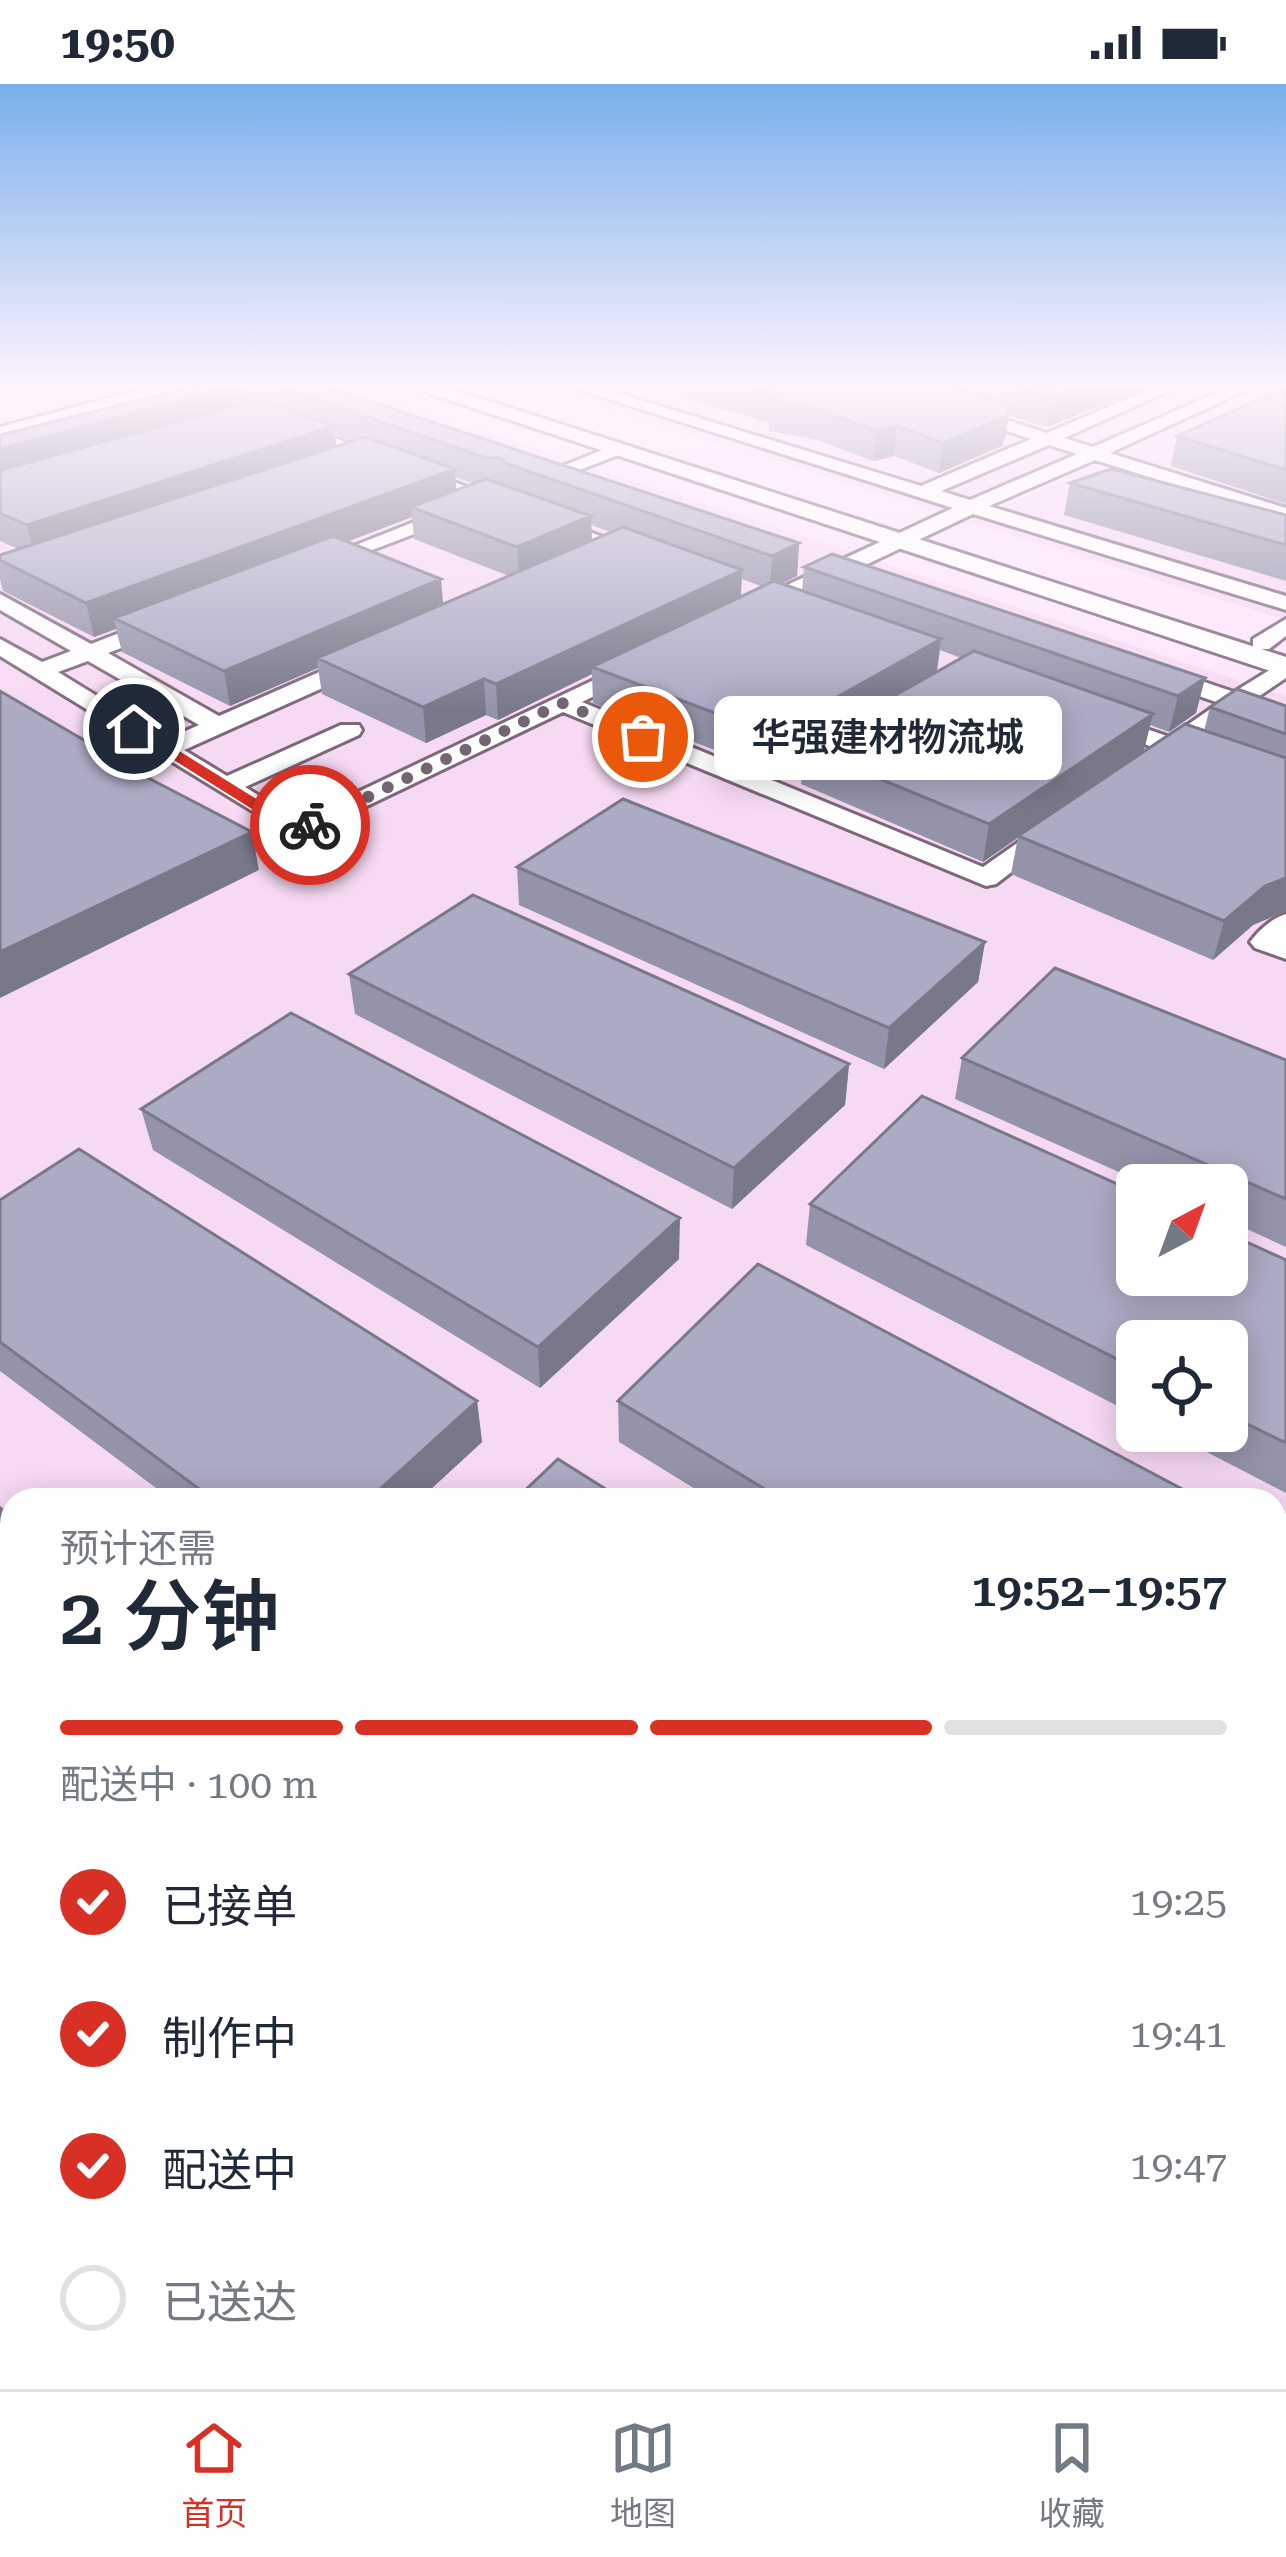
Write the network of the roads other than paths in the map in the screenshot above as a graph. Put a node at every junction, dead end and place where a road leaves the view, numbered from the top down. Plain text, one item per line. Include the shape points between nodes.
1 (483, 496) edge
2 (768, 496) edge
3 (781, 496) edge
4 (940, 496) edge
5 (999, 496) edge
6 (1229, 496) edge
7 (1286, 496) edge
8 (490, 498) junction
9 (1060, 504) dead end
10 (974, 506) junction
11 (1264, 507) junction
12 (1286, 514) edge
13 (1023, 521) junction
14 (1228, 524) edge
15 (907, 537) junction
16 (622, 548) junction
17 (664, 563) edge
18 (579, 566) edge
19 (288, 576) edge
20 (0, 601) edge
21 (1286, 603) edge
22 (177, 618) edge
23 (730, 621) edge
24 (1286, 626) edge
25 (0, 646) edge
26 (1273, 648) edge
27 (387, 650) edge
28 (89, 652) junction
29 (667, 652) edge
30 (1127, 664) edge
31 (1286, 667) edge
32 (39, 670) junction
33 (1236, 701) junction
34 (562, 703) junction
35 (1090, 716) edge
36 (1286, 718) edge
37 (217, 725) junction
38 (350, 730) dead end
39 (1172, 746) junction
40 (165, 749) junction
41 (805, 766) edge
42 (1135, 772) edge
43 (226, 786) junction
44 (1286, 788) edge
45 (765, 789) junction
46 (1079, 812) edge
47 (1286, 923) edge
48 (1286, 950) edge

1 - 8 street
2 - 15 main road
3 - 15 main road
4 - 10 street
5 - 10 street
6 - 11 street
7 - 11 street
8 - 16 street
8 - 19 street
9 - 13 street
10 - 13 street
10 - 15 street
11 - 12 street
11 - 14 street
13 - 21 street
15 - 23 street
15 - 26 main road
15 - 31 main road
16 - 17 street
16 - 18 street
20 - 28 street
22 - 28 street
24 - 26 street
25 - 32 street
27 - 37 street
28 - 32 street
28 - 37 street
29 - 34 street
30 - 33 street
31 - 33 street
32 - 40 street
33 - 36 street
33 - 39 street
34 - 43 street via 298,831
34 - 45 street
35 - 39 street
37 - 40 street
38 - 43 street
39 - 42 street
39 - 44 street
40 - 43 street
41 - 45 street
45 - 46 street via 986,878
47 - 48 street via 1265,942

